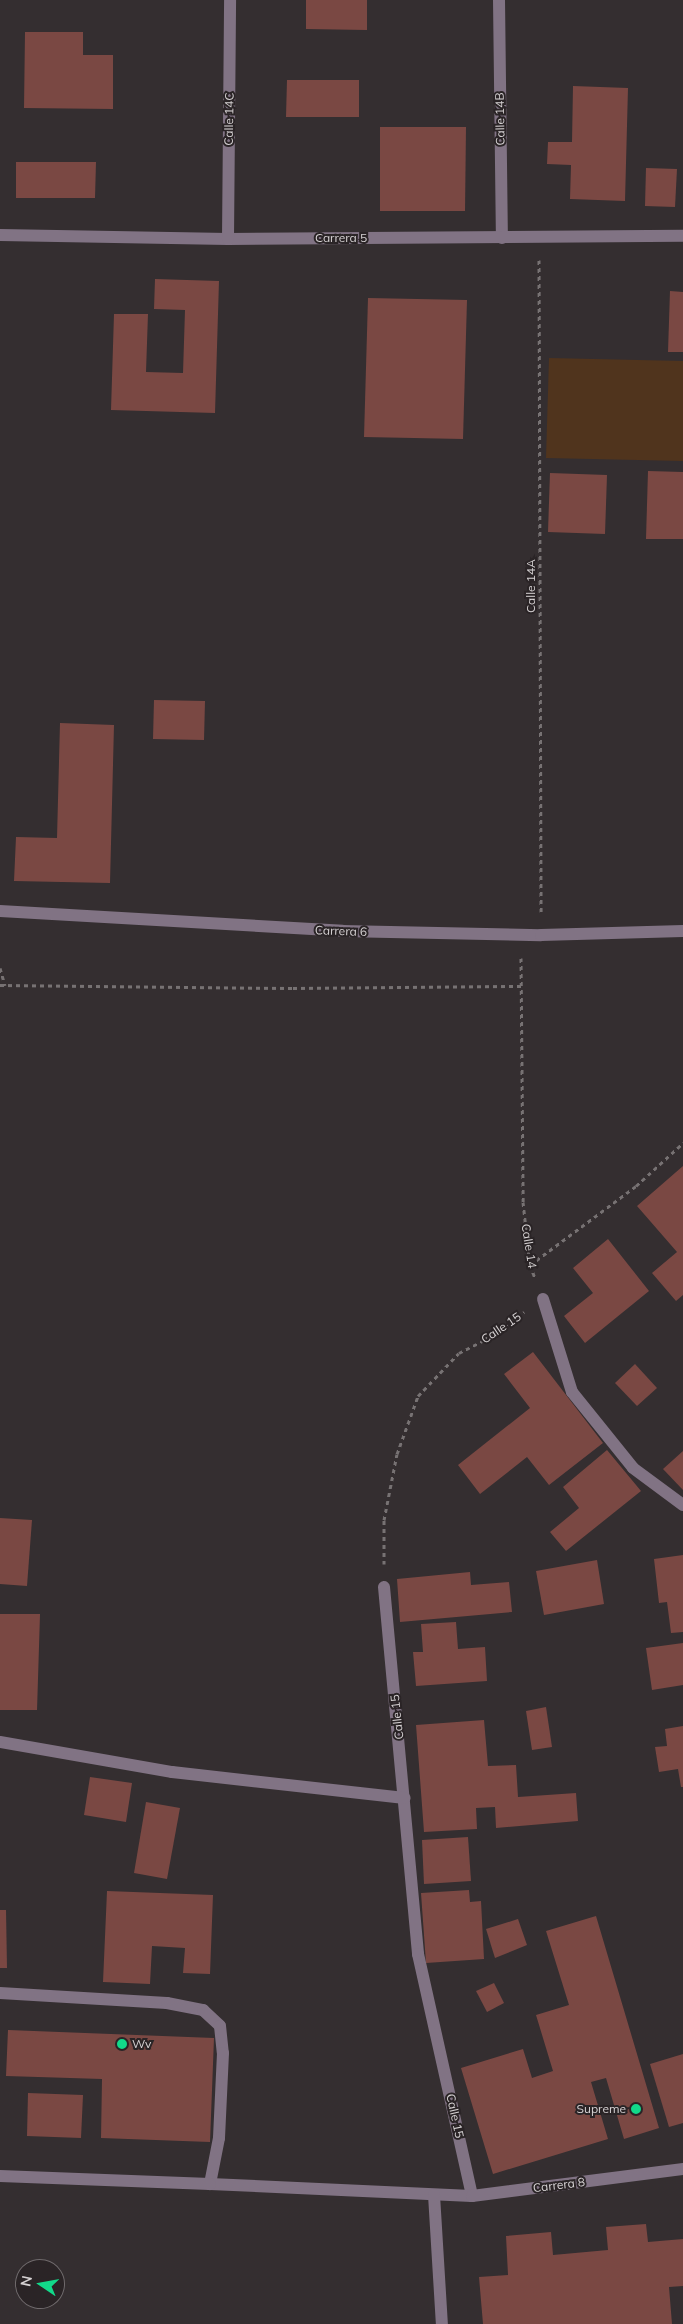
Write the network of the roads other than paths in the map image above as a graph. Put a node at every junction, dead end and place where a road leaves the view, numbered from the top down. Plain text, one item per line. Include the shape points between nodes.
1 (230, 0) edge
2 (499, 0) edge
3 (0, 235) edge
4 (683, 236) edge
5 (502, 238) junction
6 (228, 239) junction
7 (0, 911) edge
8 (683, 931) edge
9 (543, 1299) road end
10 (683, 1505) edge
11 (384, 1587) road end
12 (0, 1742) edge
13 (405, 1798) junction
14 (0, 1993) edge
15 (683, 2169) edge
16 (0, 2176) edge
17 (210, 2184) junction
18 (434, 2195) junction
19 (472, 2196) junction
20 (442, 2324) edge

1 - 6 street, Calle 14C
2 - 5 street, Calle 14B
3 - 6 street, Carrera 5
4 - 5 street, Carrera 5
5 - 6 street, Carrera 5
7 - 8 street, Carrera 6 via 342,931 541,935
9 - 10 street via 572,1392 633,1468
11 - 13 street, Calle 15
12 - 13 street via 172,1772
13 - 19 street, Calle 15 via 418,1954
14 - 17 street via 166,2003 203,2010 220,2026 223,2054 219,2138
15 - 19 street, Carrera 8
16 - 17 street, Carrera 8
17 - 18 street, Carrera 8
18 - 19 street, Carrera 8
18 - 20 street

